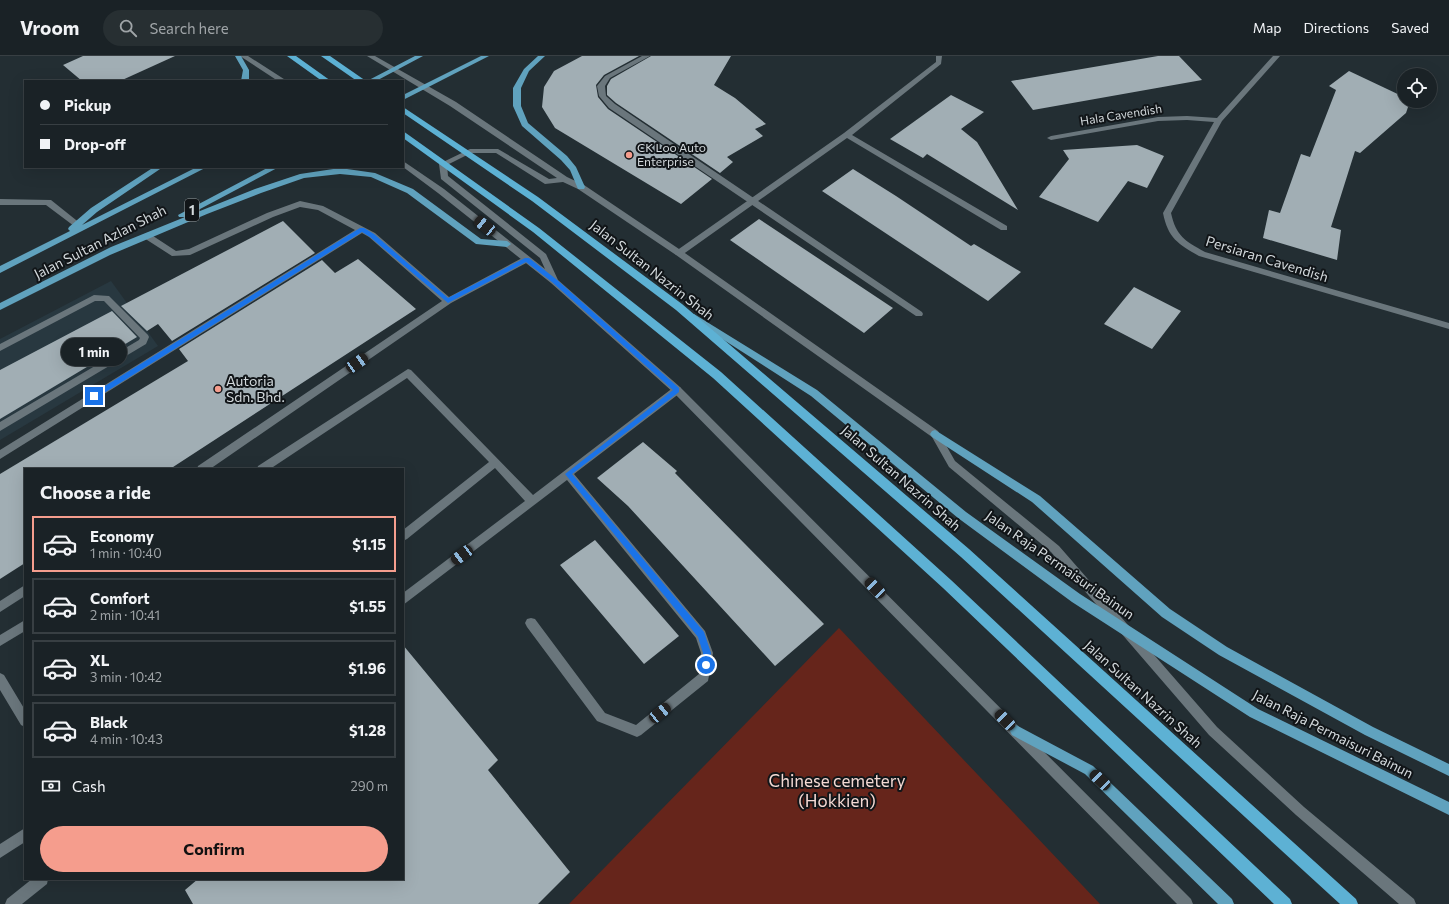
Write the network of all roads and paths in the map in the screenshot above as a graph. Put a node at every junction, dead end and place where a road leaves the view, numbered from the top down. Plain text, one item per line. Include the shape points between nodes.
1 (238, 56) edge
2 (243, 56) edge
3 (291, 56) edge
4 (325, 56) edge
5 (370, 56) edge
6 (420, 56) edge
7 (486, 56) edge
8 (542, 56) edge
9 (647, 56) edge
10 (938, 56) edge
11 (1277, 56) edge
12 (393, 70) junction
13 (246, 80) edge
14 (280, 80) edge
15 (326, 80) edge
16 (361, 80) edge
17 (373, 80) edge
18 (423, 87) junction
19 (404, 97) edge
20 (404, 110) edge
21 (1219, 120) junction
22 (404, 135) edge
23 (847, 135) junction
24 (1051, 138) dead end
25 (404, 164) edge
26 (157, 168) edge
27 (201, 168) edge
28 (273, 168) edge
29 (564, 179) junction
30 (581, 187) junction
31 (0, 202) edge
32 (752, 202) junction
33 (77, 224) junction
34 (1004, 228) dead end
35 (362, 229) junction
36 (148, 236) junction
37 (62, 239) junction
38 (507, 244) junction
39 (109, 252) junction
40 (678, 253) junction
41 (527, 259) junction
42 (0, 270) edge
43 (554, 281) junction
44 (448, 301) junction
45 (0, 307) edge
46 (679, 307) junction
47 (919, 314) dead end
48 (1449, 326) edge
49 (0, 348) edge
50 (677, 390) junction
51 (0, 427) edge
52 (935, 434) junction
53 (0, 455) edge
54 (496, 462) junction
55 (203, 468) edge
56 (264, 468) edge
57 (568, 474) junction
58 (532, 501) junction
59 (404, 535) edge
60 (24, 591) edge
61 (404, 599) edge
62 (0, 607) edge
63 (531, 623) dead end
64 (24, 626) edge
65 (0, 641) edge
66 (0, 679) edge
67 (24, 719) edge
68 (1016, 731) junction
69 (1449, 770) edge
70 (1449, 809) edge
71 (24, 835) edge
72 (0, 852) edge
73 (41, 880) edge
74 (12, 904) edge
75 (1186, 904) edge
76 (1227, 904) edge
77 (1285, 904) edge
78 (1351, 904) edge
79 (1409, 904) edge

1 - 13 main road via 246,70
2 - 14 street
3 - 15 highway
4 - 16 highway
5 - 12 street
6 - 12 main road
7 - 18 main road
8 - 30 main road via 526,70 517,88 517,106 525,124 564,158
9 - 32 street via 607,77 601,86 603,96 612,106
10 - 23 street via 938,63
11 - 21 street, Persiaran Cavendish
12 - 17 main road
12 - 18 street
18 - 19 main road
18 - 29 street via 453,104
20 - 46 highway, Jalan Sultan Nazrin Shah via 535,199
21 - 24 street, Hala Cavendish via 1158,119
21 - 48 street, Persiaran Cavendish via 1167,214 1169,228 1181,242 1202,254
22 - 77 highway via 536,230 717,375 947,584
23 - 32 street
23 - 34 street
25 - 38 street
26 - 33 main road
27 - 37 main road, Jalan Sultan Azlan Shah / 1
28 - 39 main road, Jalan Sultan Azlan Shah / 1
29 - 30 street
29 - 43 street via 548,182 498,151 470,150 443,164 444,177 543,256
30 - 40 street
31 - 33 street via 48,202
32 - 40 street
32 - 47 street
33 - 37 main road
35 - 36 street via 320,208 300,204 190,252 175,254
35 - 44 street
35 - 53 street
36 - 38 main road via 258,191 303,176 340,171 372,175 404,188 479,242
36 - 39 main road
37 - 42 main road, Jalan Sultan Azlan Shah / 1
38 - 41 street
39 - 45 main road, Jalan Sultan Azlan Shah / 1
40 - 52 street
41 - 43 street
41 - 44 street
43 - 50 street
44 - 55 street
46 - 70 main road, Jalan Raja Permaisuri Bainun via 814,393 962,515 1082,602 1254,713
46 - 78 highway, Jalan Sultan Nazrin Shah via 965,553
49 - 51 street via 94,298 106,298 145,337 143,342
50 - 57 street
50 - 68 street
52 - 69 main road via 1036,499 1166,613 1216,647 1369,731
52 - 79 street via 952,464 1055,549 1213,731 1300,811
54 - 56 street via 408,373
54 - 58 street
54 - 59 street
57 - 58 street
57 - 63 street via 701,635 707,653 704,677 637,731 601,717
58 - 61 street
60 - 62 street
64 - 65 street
66 - 67 street
68 - 75 street
68 - 76 main road via 1089,770
71 - 72 street
73 - 74 street

